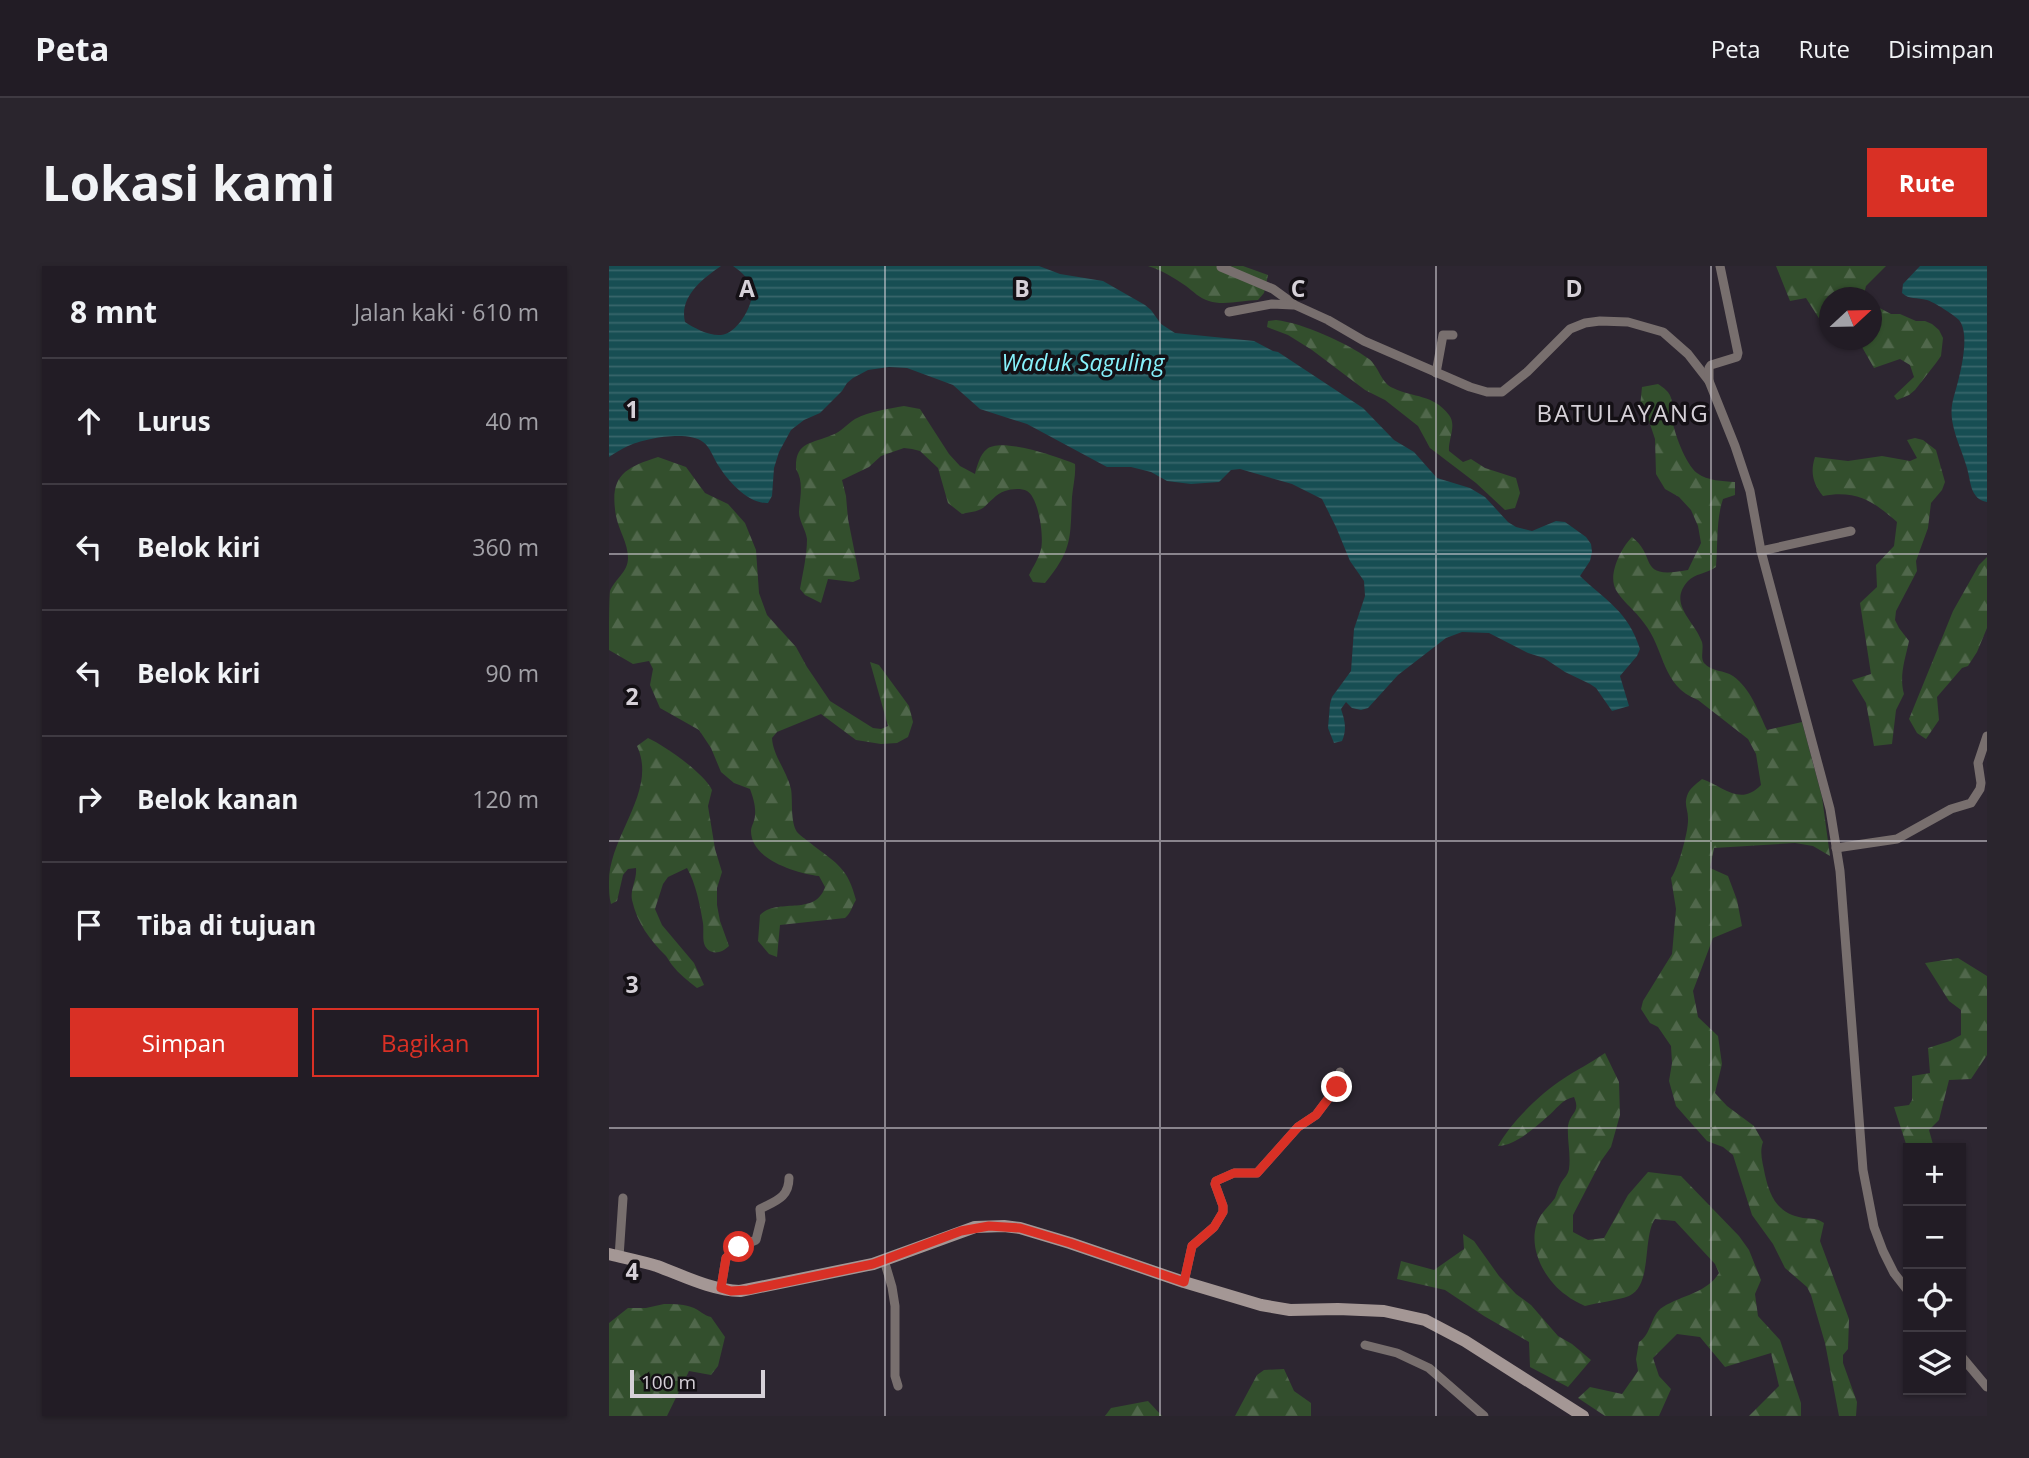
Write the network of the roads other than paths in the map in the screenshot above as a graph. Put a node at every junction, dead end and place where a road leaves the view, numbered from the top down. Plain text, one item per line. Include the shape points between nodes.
1 (1720, 266) edge
2 (1221, 267) edge
3 (1295, 305) junction
4 (1229, 312) dead end
5 (1453, 335) dead end
6 (1436, 373) junction
7 (1709, 381) junction
8 (1851, 531) dead end
9 (1761, 551) junction
10 (1987, 736) edge
11 (1836, 848) junction
12 (1340, 1072) dead end
13 (789, 1178) dead end
14 (623, 1198) dead end
15 (614, 1255) edge
16 (884, 1260) junction
17 (1184, 1282) junction
18 (1903, 1285) edge
19 (721, 1288) junction
20 (1365, 1345) dead end
21 (1966, 1362) edge
22 (898, 1386) dead end
23 (1987, 1387) edge
24 (1484, 1416) edge
25 (1583, 1416) edge

1 - 7 street via 1738,353 1733,360 1711,365
2 - 3 street via 1273,289
3 - 4 street
3 - 6 street
5 - 6 street via 1443,335
6 - 7 street via 1487,393 1502,392 1570,329 1585,323 1628,322 1663,332
7 - 9 street via 1747,482
8 - 9 street
9 - 11 street via 1830,809
10 - 11 street via 1978,763 1980,789 1971,803 1897,839
11 - 18 street via 1863,1170 1874,1227
12 - 17 street via 1337,1087 1316,1115 1298,1127 1257,1173 1234,1173 1216,1181 1223,1212 1192,1246
13 - 19 street via 786,1194 760,1209 756,1240 726,1258
14 - 15 street
15 - 19 main road
16 - 17 main road via 975,1227 1004,1226
16 - 19 main road via 748,1290
16 - 22 street via 895,1307
17 - 25 main road via 1283,1309 1384,1311 1425,1320
20 - 24 street via 1429,1368
21 - 23 street

